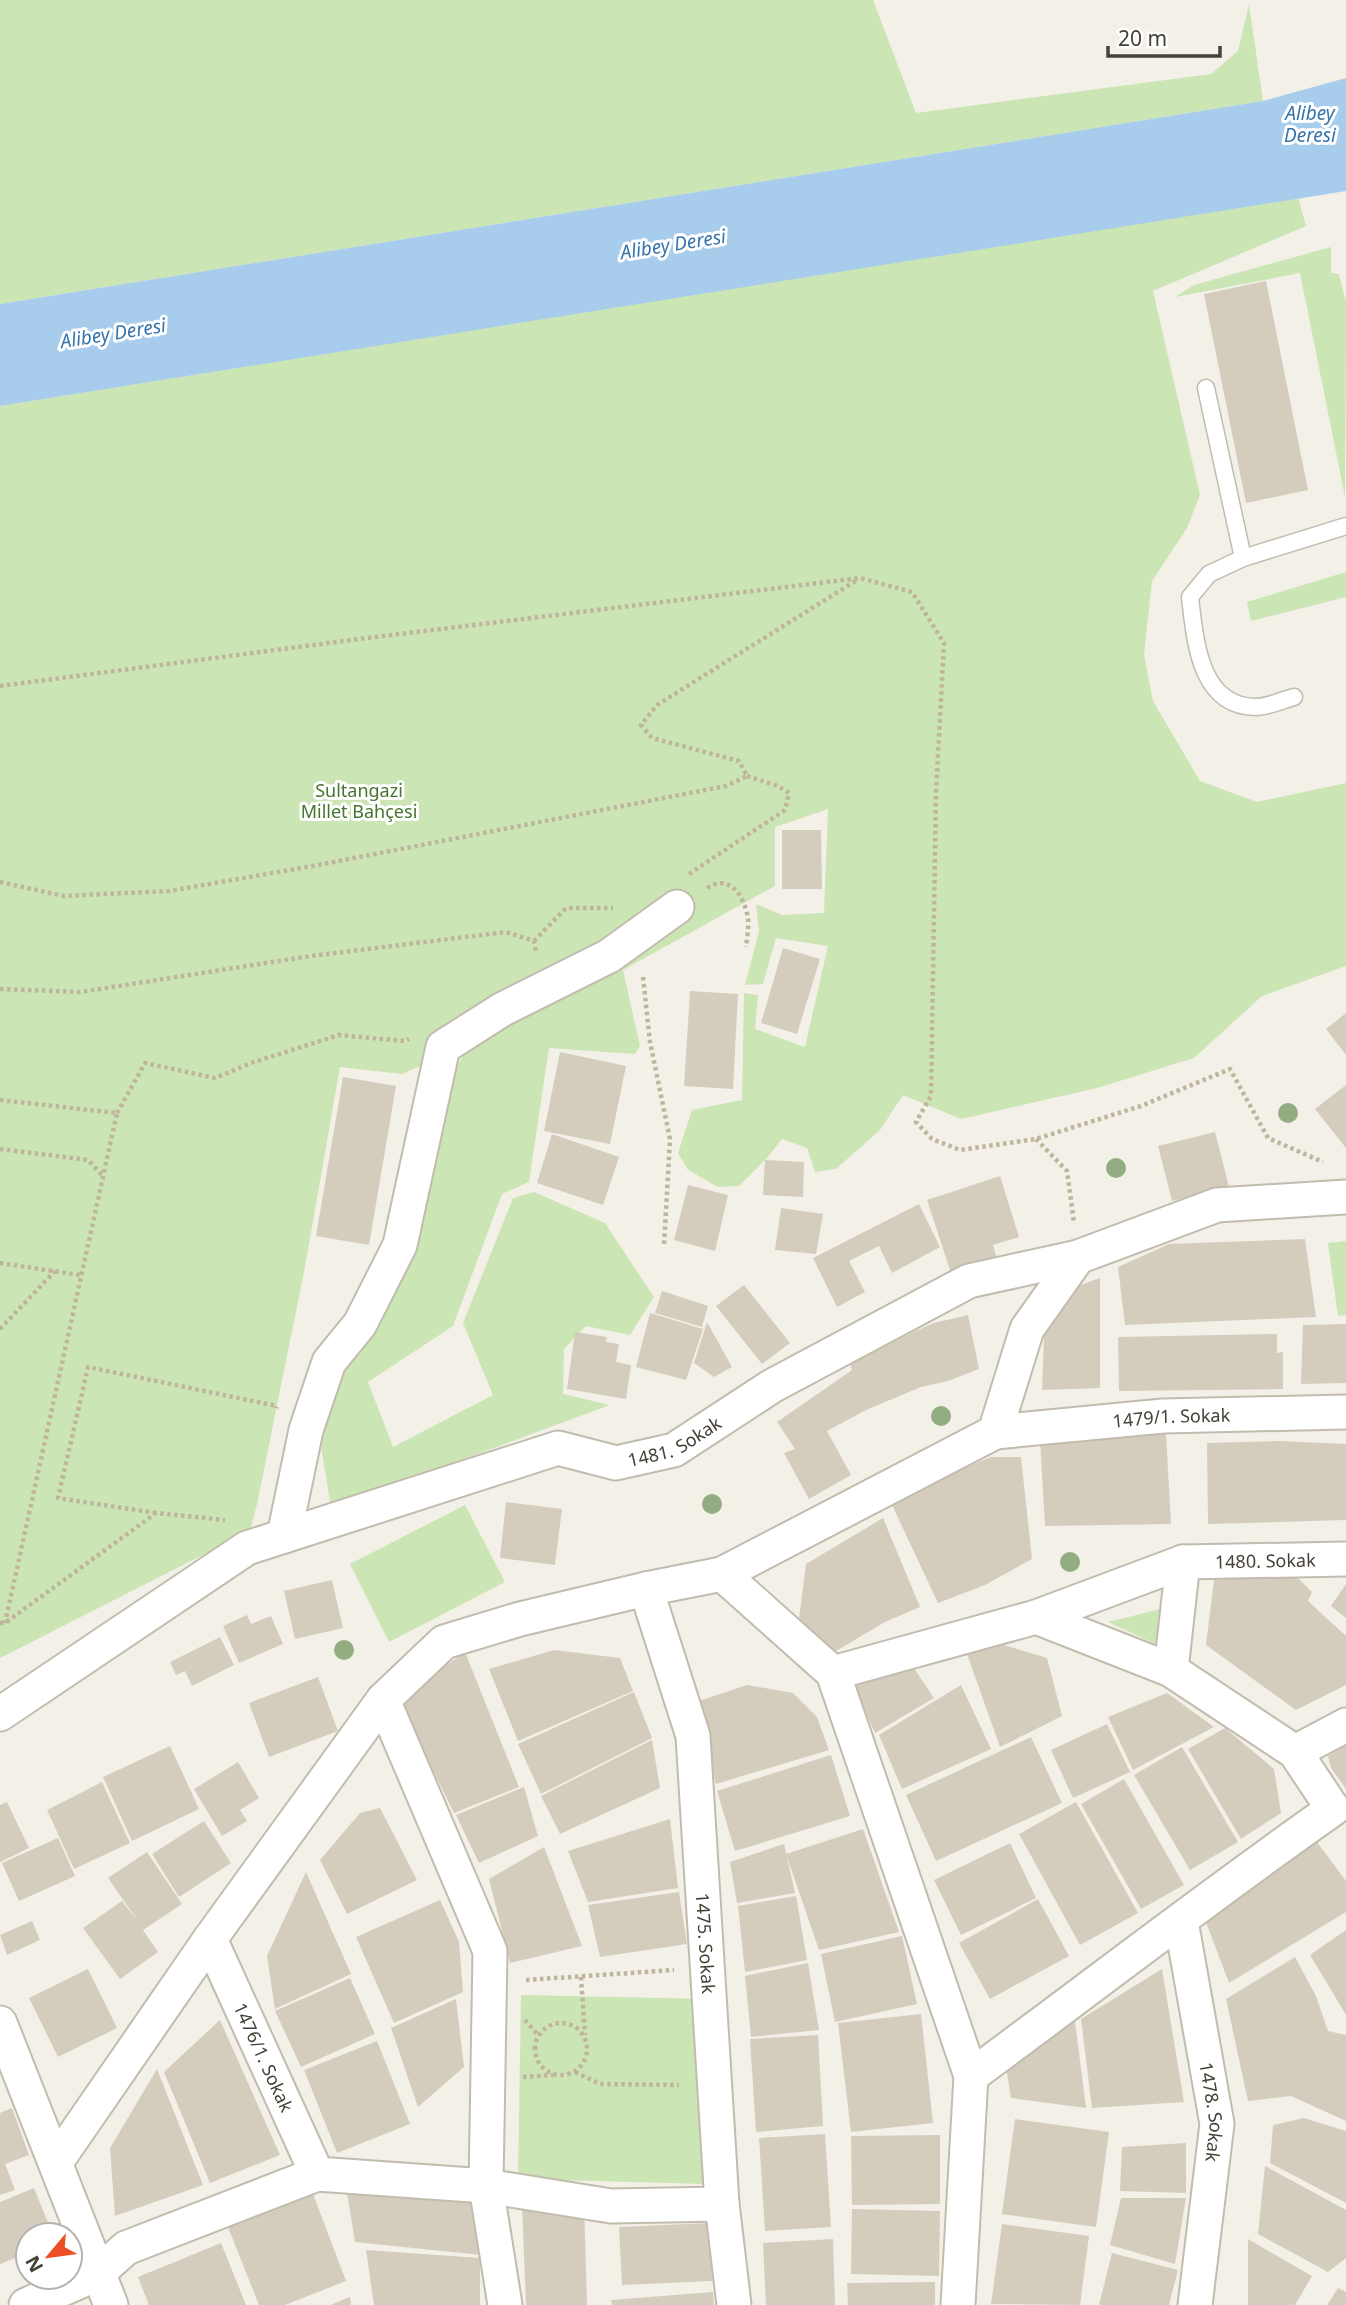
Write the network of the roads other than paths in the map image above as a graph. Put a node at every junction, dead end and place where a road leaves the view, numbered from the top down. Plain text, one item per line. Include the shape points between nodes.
1 (1206, 388) dead end
2 (1346, 526) edge
3 (1243, 558) junction
4 (1294, 697) dead end
5 (678, 893) road end
6 (1340, 1182) edge
7 (1078, 1257) junction
8 (1346, 1412) edge
9 (995, 1432) junction
10 (284, 1536) junction
11 (1346, 1559) edge
12 (1183, 1562) junction
13 (722, 1574) junction
14 (646, 1589) junction
15 (1037, 1617) junction
16 (1171, 1670) junction
17 (833, 1673) junction
18 (383, 1700) junction
19 (0, 1714) edge
20 (1346, 1725) edge
21 (1296, 1752) junction
22 (1339, 1818) edge
23 (1181, 1921) junction
24 (211, 1939) junction
25 (0, 2023) edge
26 (971, 2076) junction
27 (56, 2162) junction
28 (317, 2174) junction
29 (486, 2186) junction
30 (722, 2204) junction
31 (97, 2274) junction
32 (26, 2305) edge
33 (111, 2305) edge
34 (505, 2305) edge
35 (734, 2305) edge
36 (958, 2305) edge
37 (1195, 2305) edge

1 - 3 lane
2 - 3 lane
3 - 4 lane via 1209,574 1190,597 1197,652 1212,685 1228,701 1257,707
5 - 10 street via 609,956 503,1009 443,1047 400,1245 360,1324 330,1362 306,1430
6 - 7 street, 1481. Sokak via 1217,1205
7 - 9 street via 1027,1329
7 - 10 street, 1481. Sokak via 969,1281 772,1386 674,1450 616,1463 558,1448
8 - 9 street, 1479/1. Sokak via 1163,1416
9 - 13 street
10 - 19 street, 1481. Sokak via 239,1534
11 - 12 street, 1480. Sokak
12 - 15 street, 1480. Sokak
12 - 16 street
13 - 14 street
13 - 17 street
14 - 18 street via 444,1642
14 - 30 street, 1475. Sokak via 693,1736
15 - 16 street
15 - 17 street, 1480. Sokak
16 - 21 street
17 - 26 street
18 - 24 street
18 - 29 street via 490,1951
20 - 21 street
21 - 22 street
22 - 23 street via 1232,1880
23 - 26 street
23 - 37 street, 1478. Sokak via 1217,2124
24 - 27 street
24 - 28 street, 1476/1. Sokak
25 - 27 street
26 - 36 street
27 - 31 street
28 - 29 street
28 - 31 street via 126,2248
29 - 30 street via 611,2206
29 - 34 street
30 - 35 street, 1475. Sokak
31 - 32 street
31 - 33 street

